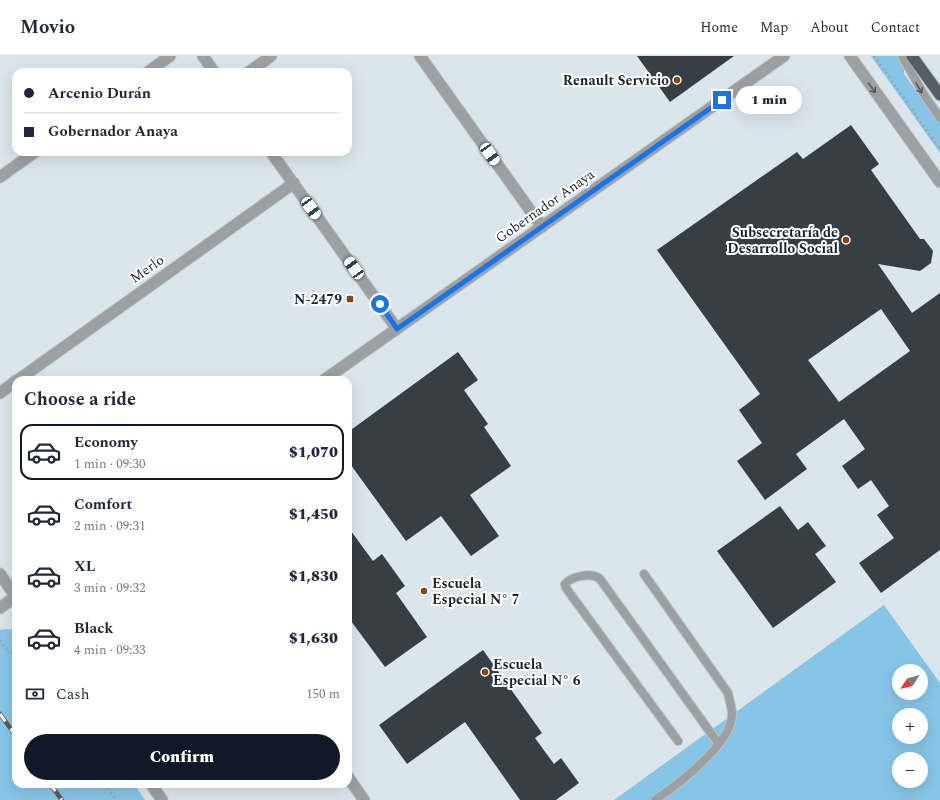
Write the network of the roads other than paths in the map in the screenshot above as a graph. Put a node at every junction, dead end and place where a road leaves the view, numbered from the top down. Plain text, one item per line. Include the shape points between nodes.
1 (170, 56) edge
2 (203, 56) edge
3 (271, 56) edge
4 (420, 56) edge
5 (784, 56) edge
6 (850, 56) edge
7 (902, 56) edge
8 (912, 56) edge
9 (154, 68) edge
10 (211, 68) edge
11 (254, 68) edge
12 (940, 95) edge
13 (940, 118) edge
14 (29, 156) edge
15 (274, 156) edge
16 (0, 177) edge
17 (940, 182) edge
18 (294, 183) junction
19 (542, 227) junction
20 (397, 329) junction
21 (24, 376) edge
22 (330, 376) edge
23 (12, 384) edge
24 (0, 392) edge
25 (0, 574) edge
26 (644, 574) dead end
27 (12, 591) edge
28 (12, 600) edge
29 (0, 608) edge
30 (678, 741) dead end
31 (718, 743) junction
32 (352, 783) edge
33 (154, 788) edge
34 (162, 800) edge
35 (364, 800) edge
36 (655, 800) edge

1 - 9 street
2 - 10 street
3 - 11 street
4 - 19 street
5 - 19 street, Gobernador Anaya
6 -> 17 street
7 -> 13 lane
8 - 12 highway
14 - 16 street
15 - 18 street
18 - 20 street
18 - 21 street, Merlo
19 - 20 street, Gobernador Anaya
20 - 22 street, Gobernador Anaya
23 - 24 street, Merlo
25 - 27 street
26 - 31 lane via 728,693 732,714 724,737
28 - 29 street
30 - 31 lane via 566,588 568,580 592,574 600,579
31 - 36 lane via 698,769
32 - 35 street
33 - 34 street

